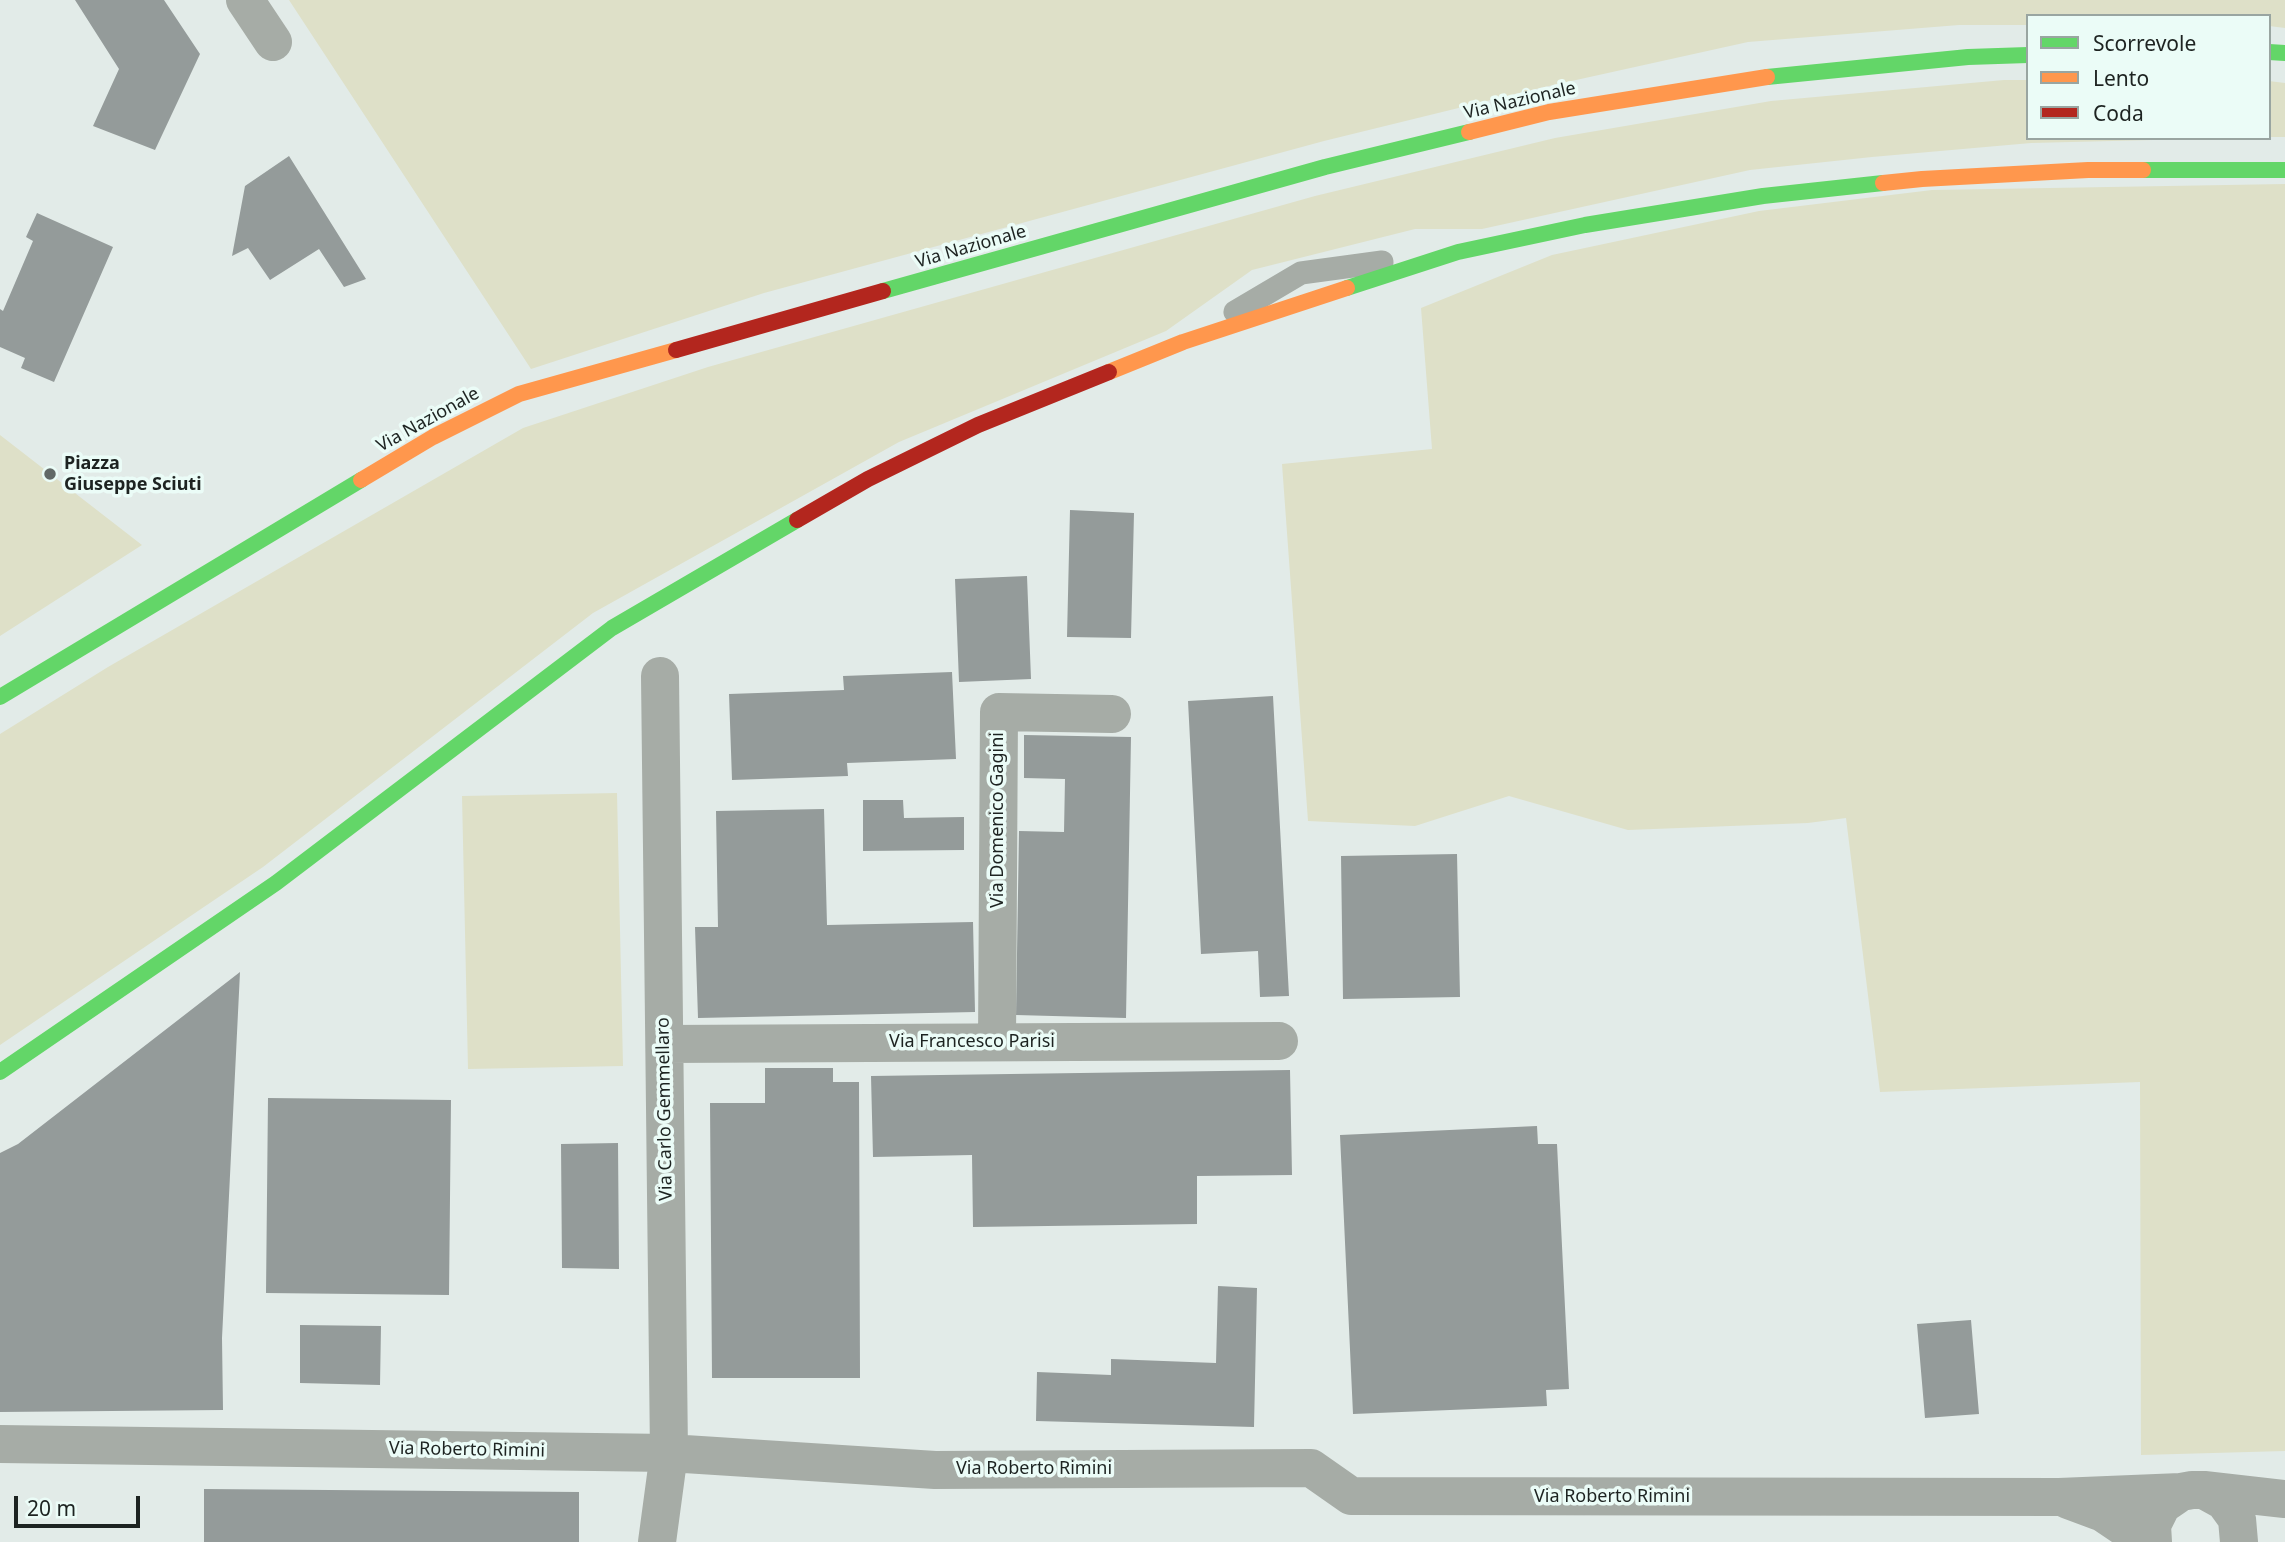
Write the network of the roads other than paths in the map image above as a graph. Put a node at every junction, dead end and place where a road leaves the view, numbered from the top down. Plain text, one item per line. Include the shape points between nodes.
1 (245, 0) edge
2 (273, 42) dead end
3 (2026, 55) edge
4 (2285, 170) edge
5 (1458, 252) joint
6 (1184, 342) joint
7 (660, 676) dead end
8 (0, 697) edge
9 (1112, 713) dead end
10 (1279, 1041) dead end
11 (996, 1042) junction
12 (665, 1044) junction
13 (0, 1072) edge
14 (0, 1444) edge
15 (669, 1453) junction
16 (2192, 1491) junction
17 (2059, 1497) junction
18 (2285, 1499) edge
19 (2285, 1512) edge
20 (657, 1542) edge
21 (2146, 1542) edge
22 (2153, 1542) edge
23 (2239, 1542) edge

1 - 2 street
3 - 8 street, Via Nazionale via 1747,79 1549,112 1313,170 519,394 433,437
4 - 5 street via 2088,170 1922,179 1763,196 1585,225
5 - 6 lane via 1301,273
6 - 13 street via 978,425 893,467 612,628 276,883
7 - 12 street, Via Carlo Gemmellaro
9 - 11 street, Via Domenico Gagini via 999,712
10 - 11 street, Via Francesco Parisi
11 - 12 street, Via Francesco Parisi
12 - 15 street, Via Carlo Gemmellaro
14 - 15 street, Via Roberto Rimini
15 - 17 street, Via Roberto Rimini via 935,1469 1311,1468 1351,1496
15 - 20 street, Via Carlo Gemmellaro
16 - 17 street, Via Roberto Rimini
16 - 18 street, Via Roberto Rimini
16 - 22 street via 2162,1505 2152,1525
16 - 23 street via 2224,1500 2237,1519
17 - 21 street via 2103,1513
19 - 23 street via 2262,1520

